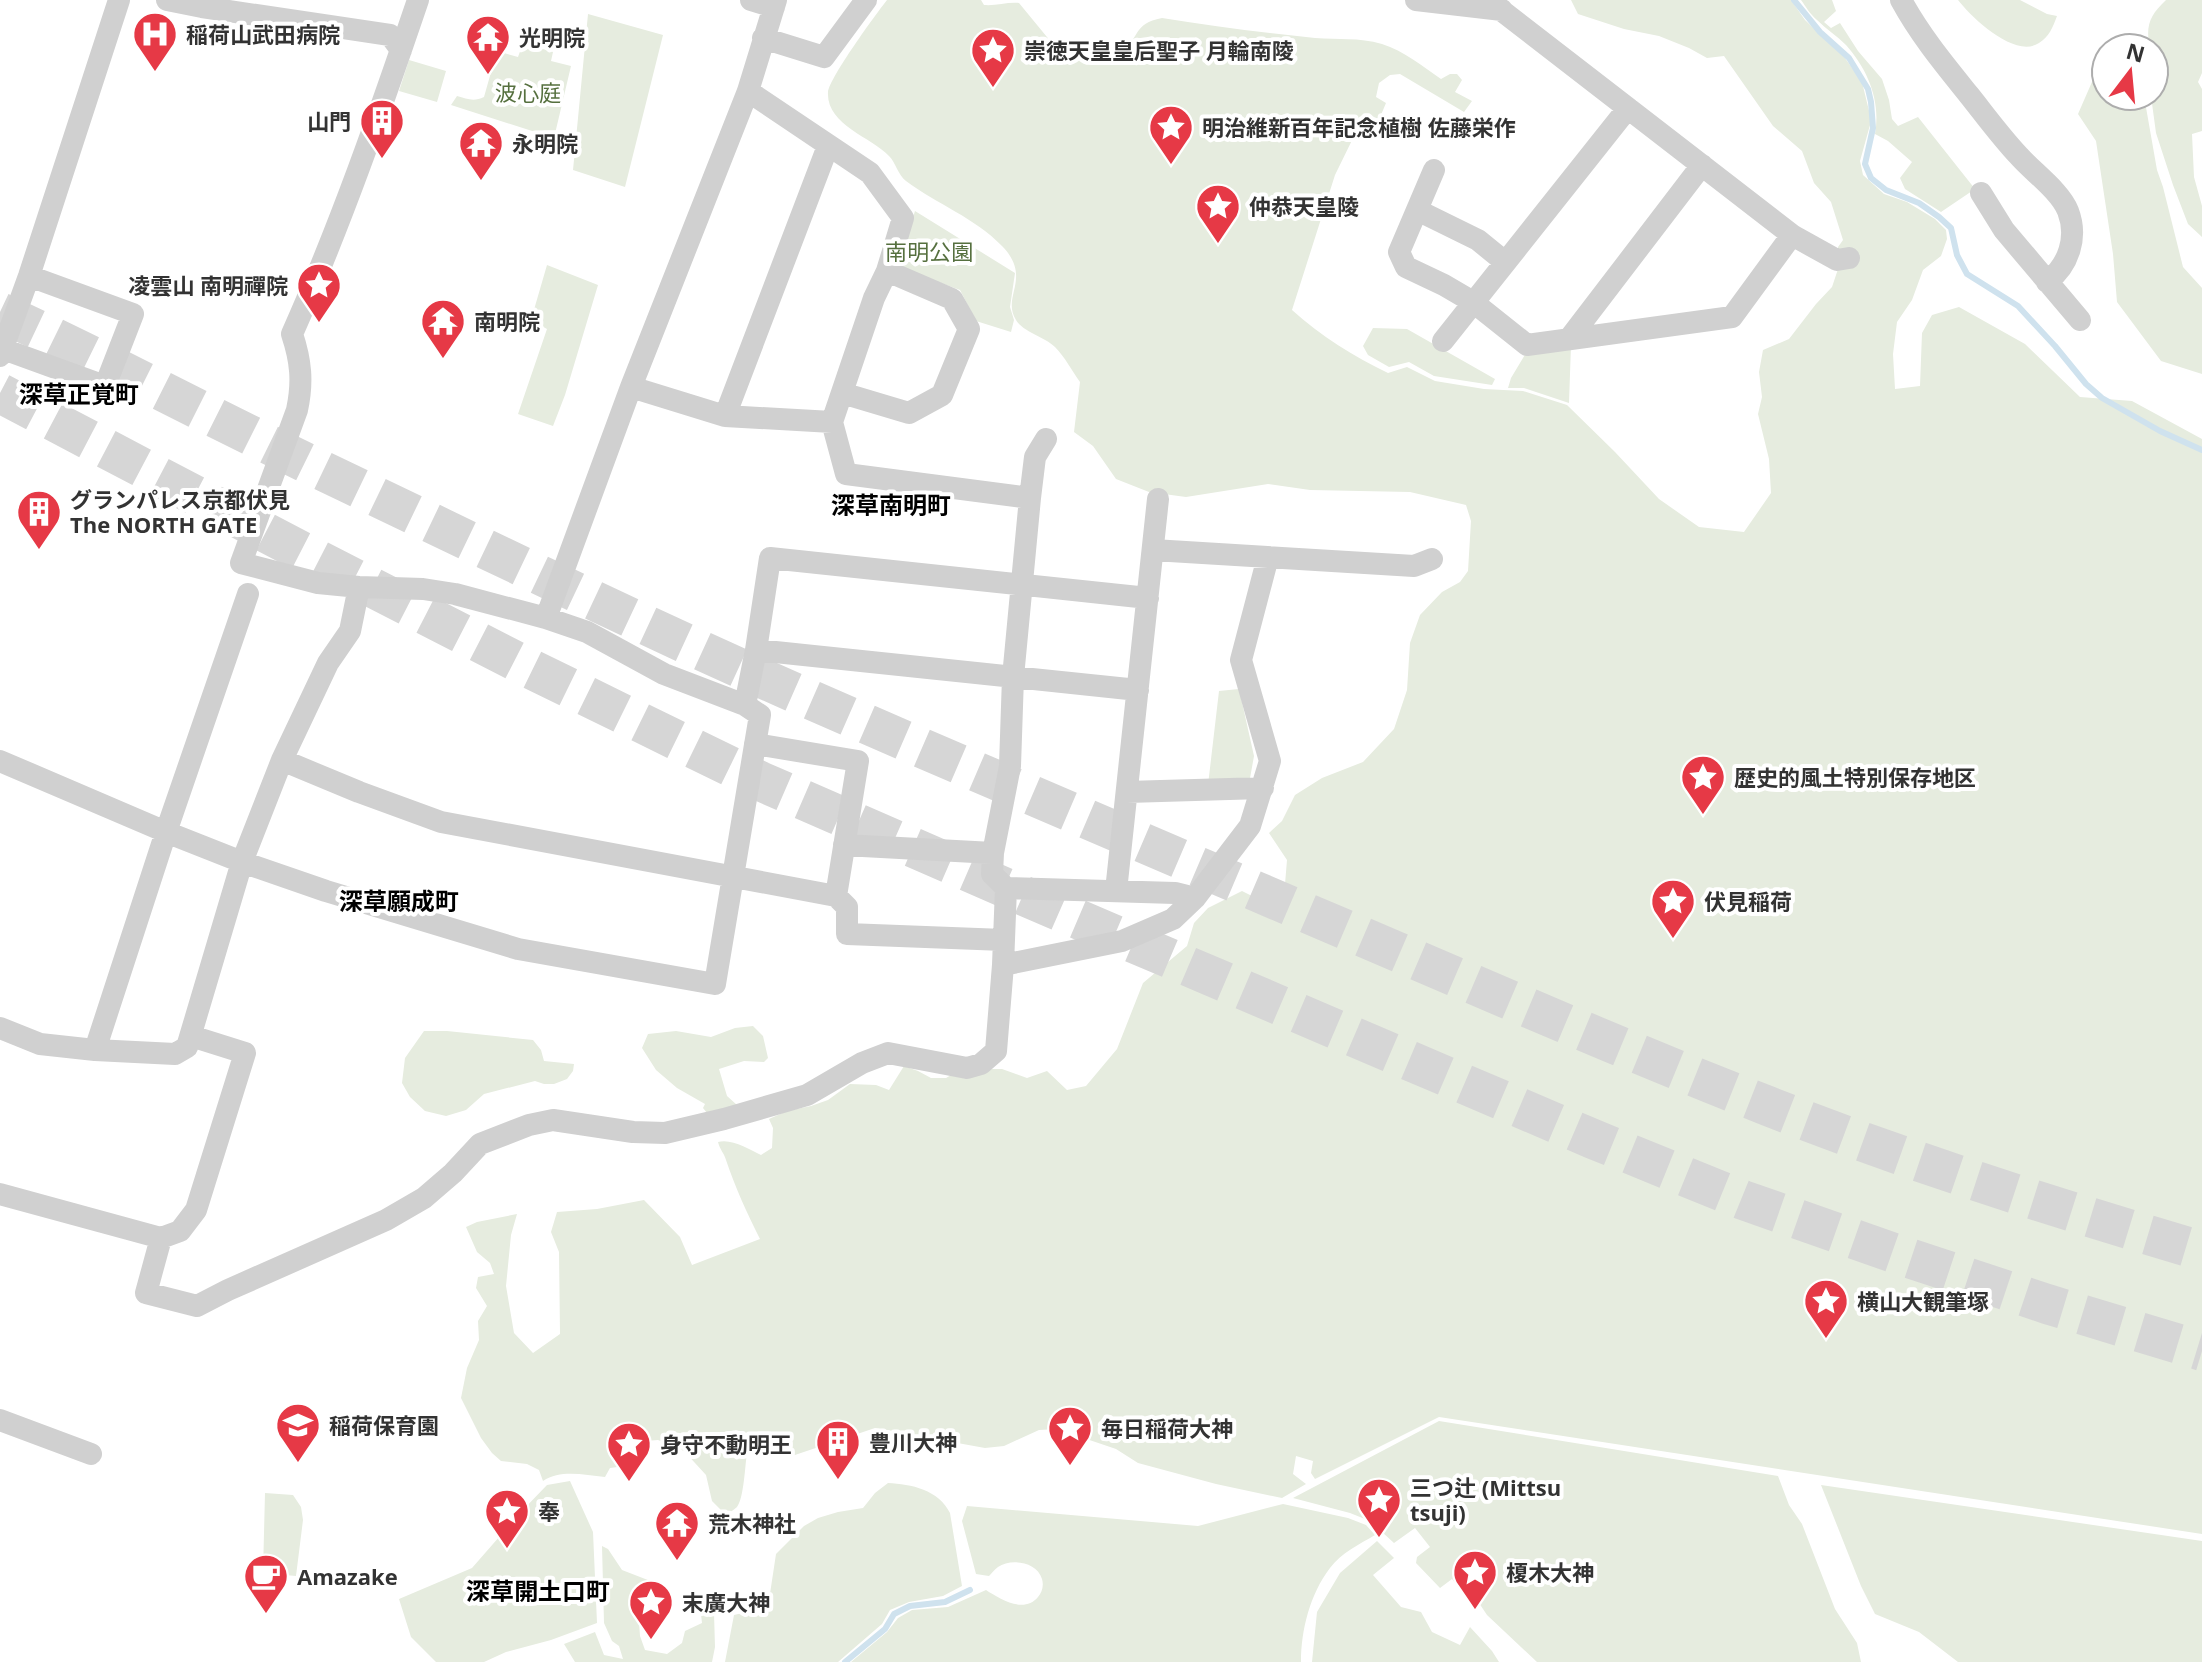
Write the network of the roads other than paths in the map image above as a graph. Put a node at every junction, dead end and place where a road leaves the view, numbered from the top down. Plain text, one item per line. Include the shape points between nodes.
1 (119, 0) edge
2 (167, 0) edge
3 (418, 0) edge
4 (751, 0) edge
5 (866, 0) edge
6 (1416, 0) edge
7 (1901, 0) edge
8 (775, 4) edge
9 (1495, 5) edge
10 (763, 38) junction
11 (401, 50) junction
12 (748, 91) junction
13 (1628, 108) junction
14 (828, 146) junction
15 (1702, 165) junction
16 (1434, 170) dead end
17 (1981, 193) dead end
18 (1417, 210) junction
19 (1792, 235) junction
20 (1849, 258) dead end
21 (1505, 262) junction
22 (887, 271) junction
23 (29, 276) junction
24 (2047, 282) junction
25 (1473, 302) junction
26 (2080, 320) dead end
27 (1569, 339) junction
28 (1443, 341) dead end
29 (1, 353) edge
30 (631, 387) junction
31 (842, 393) junction
32 (725, 416) junction
33 (832, 422) junction
34 (1046, 439) dead end
35 (1030, 498) junction
36 (1158, 499) dead end
37 (1153, 550) junction
38 (1268, 557) junction
39 (1432, 559) dead end
40 (1022, 584) junction
41 (359, 587) junction
42 (248, 594) dead end
43 (1148, 598) junction
44 (546, 618) junction
45 (756, 650) junction
46 (1013, 677) junction
47 (1138, 690) junction
48 (745, 705) junction
49 (755, 744) junction
50 (282, 760) junction
51 (0, 761) edge
52 (1263, 788) junction
53 (1127, 792) junction
54 (166, 832) junction
55 (844, 845) junction
56 (993, 853) junction
57 (242, 862) junction
58 (733, 877) junction
59 (1006, 888) junction
60 (1116, 891) junction
61 (836, 896) junction
62 (1195, 898) junction
63 (1004, 940) junction
64 (1003, 965) junction
65 (0, 1028) edge
66 (191, 1036) junction
67 (95, 1050) junction
68 (0, 1194) edge
69 (161, 1238) junction
70 (0, 1420) edge
71 (91, 1454) dead end

1 - 23 street
2 - 11 street via 390,35
3 - 11 street
4 - 8 street
5 - 10 street via 824,57
6 - 9 street
7 - 24 street via 1936,54 2064,202 2071,244 2064,264
8 - 10 street
9 - 13 street
10 - 12 street
11 - 41 street via 292,334 302,388 241,563 318,583
12 - 14 street
12 - 30 street
13 - 15 street
13 - 21 street
14 - 22 street via 870,173 903,218
14 - 32 street
15 - 19 street
15 - 27 street
16 - 18 street
17 - 24 street
18 - 21 street via 1478,240
18 - 25 street via 1399,252 1406,267
19 - 20 street via 1837,260
19 - 27 street via 1732,317
21 - 25 street
22 - 31 street
22 - 31 street via 952,299 969,329 942,395 909,413
23 - 29 street
23 - 29 street via 133,314 105,386
24 - 26 street
25 - 27 street via 1527,345
25 - 28 street
30 - 32 street
30 - 44 street
31 - 33 street
32 - 33 street
33 - 35 street via 846,474
34 - 35 street via 1035,457
35 - 40 street
36 - 37 street
37 - 38 street
37 - 43 street
38 - 39 street via 1414,566
38 - 52 street via 1241,660 1270,761
40 - 43 street
40 - 45 street via 770,558
40 - 46 street
41 - 44 street via 455,594
41 - 50 street via 350,631 328,663
42 - 54 street
43 - 47 street
44 - 48 street via 587,632 664,674
45 - 46 street
45 - 48 street
46 - 47 street
46 - 56 street via 1010,766
47 - 53 street
48 - 49 street via 760,715
49 - 55 street via 858,761
49 - 58 street
50 - 57 street
50 - 58 street via 441,822
51 - 54 street
52 - 53 street
52 - 62 street via 1250,826
53 - 60 street
54 - 57 street
54 - 67 street
55 - 56 street
55 - 61 street
56 - 59 street via 992,874
57 - 58 street via 518,949 715,984
57 - 66 street
58 - 61 street
59 - 60 street
59 - 63 street
60 - 62 street
61 - 63 street via 847,907 847,934
62 - 64 street via 1173,919 1122,941
63 - 64 street
64 - 69 street via 996,1051 981,1064 967,1068 888,1053 807,1095 665,1133 553,1120 529,1125 480,1144 424,1198 386,1220 197,1306 146,1293
65 - 67 street via 40,1044
66 - 67 street via 187,1047 175,1054
66 - 69 street via 245,1053 196,1210 180,1231
68 - 69 street
70 - 71 street

